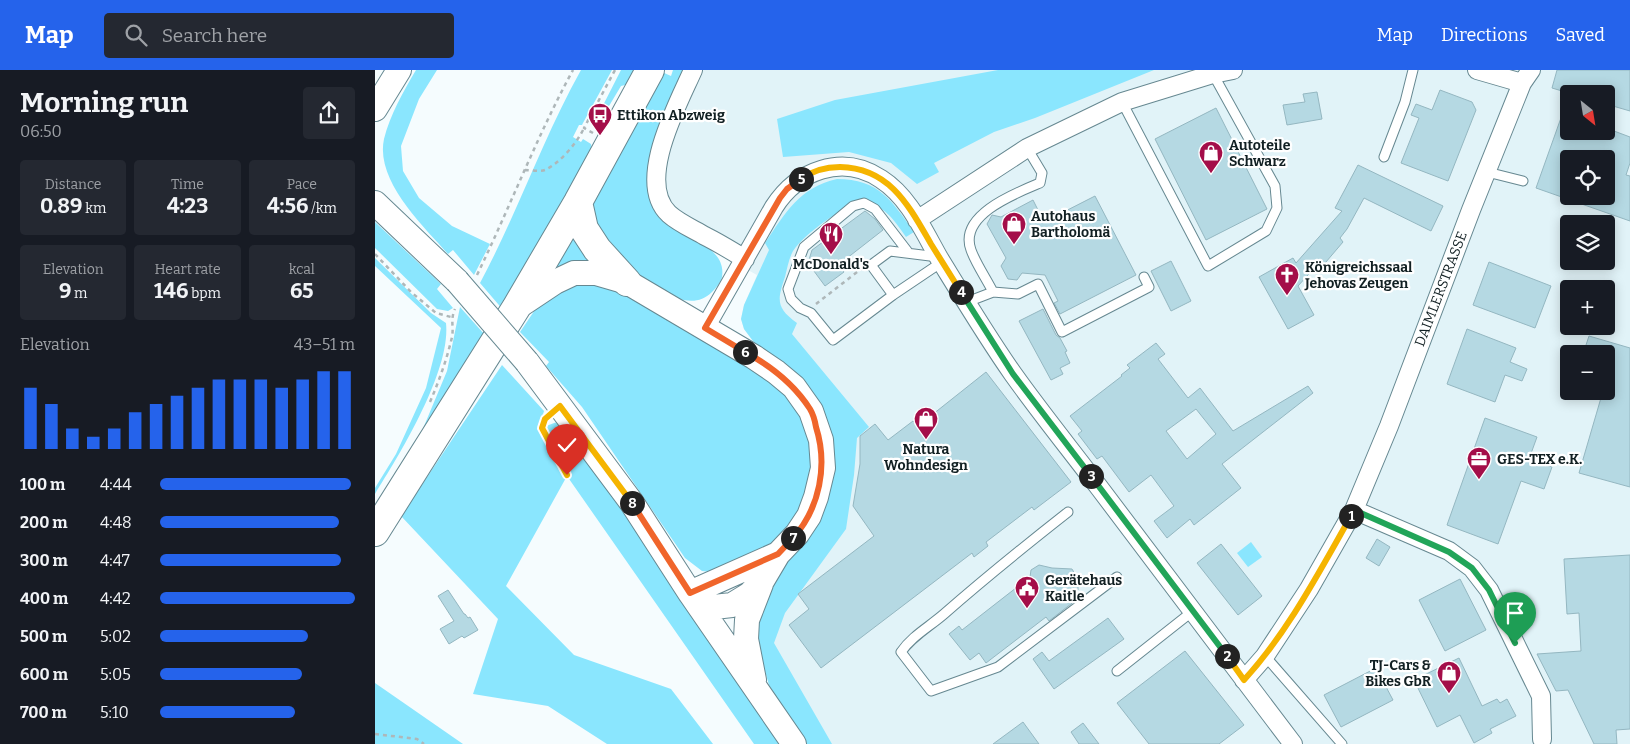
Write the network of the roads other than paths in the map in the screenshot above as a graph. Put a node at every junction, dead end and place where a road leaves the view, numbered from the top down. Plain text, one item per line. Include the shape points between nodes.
1 (399, 70) edge
2 (650, 70) edge
3 (693, 70) edge
4 (1233, 70) edge
5 (1413, 70) edge
6 (1477, 70) edge
7 (1213, 74) junction
8 (1527, 77) edge
9 (1122, 102) junction
10 (375, 109) edge
11 (1027, 148) junction
12 (1384, 157) dead end
13 (1487, 172) junction
14 (1523, 182) dead end
15 (375, 186) edge
16 (578, 202) junction
17 (380, 207) edge
18 (917, 220) junction
19 (908, 252) junction
20 (745, 259) junction
21 (940, 259) junction
22 (1144, 277) dead end
23 (627, 282) junction
24 (993, 292) junction
25 (893, 295) junction
26 (967, 302) junction
27 (516, 308) junction
28 (705, 328) junction
29 (1354, 510) junction
30 (1068, 512) dead end
31 (375, 532) edge
32 (778, 554) junction
33 (1117, 577) dead end
34 (762, 581) junction
35 (690, 593) junction
36 (1193, 611) junction
37 (1265, 656) junction
38 (1117, 670) dead end
39 (1244, 680) junction
40 (756, 689) junction
41 (1542, 739) dead end
42 (795, 744) edge
43 (1293, 744) edge
44 (1342, 744) edge

1 - 10 main road
2 - 16 main road
3 - 20 street via 672,117 657,163 661,204 682,223
4 - 7 street
5 - 12 lane via 1405,102
6 - 8 street
7 - 9 street
7 - 9 lane via 1275,186 1277,208 1266,231 1208,266
8 - 13 street, DAIMLERSTRASSE
9 - 11 street
11 - 18 street
11 - 24 lane via 1042,173 1040,183 985,212 973,224 969,240
13 - 14 lane
13 - 29 street, DAIMLERSTRASSE via 1455,262
15 - 17 main road
16 - 23 main road via 584,229 597,249
16 - 27 main road
17 - 35 main road, bridge via 466,279 632,503
18 - 20 street via 897,192 879,177 847,167 825,168 804,176 787,189
18 - 21 street
19 - 21 lane
19 - 25 lane via 889,251 871,265
19 - 25 lane via 875,209 864,203 853,206 804,247 788,289 791,299 799,308 809,312 833,340
20 - 28 street
21 - 25 lane
21 - 26 street
22 - 24 lane via 1149,287 1062,332 1038,284 1018,294
23 - 27 main road via 596,273 574,273
23 - 28 main road
24 - 26 lane
26 - 36 street via 1013,374
27 - 31 main road
28 - 32 main road via 776,372 794,387 811,411 821,440 823,468 816,498 797,534
29 - 37 street, DAIMLERSTRASSE via 1309,589
29 - 41 street via 1449,552 1472,568 1489,590 1541,696
30 - 33 lane via 908,641 901,652 931,691 942,688 998,667
32 - 34 main road
32 - 35 main road
34 - 35 main road via 732,605 714,607
34 - 40 main road via 747,620 746,639
35 - 40 main road
36 - 38 lane
36 - 39 street
37 - 39 street, DAIMLERSTRASSE
37 - 44 lane
39 - 43 street
40 - 42 main road

